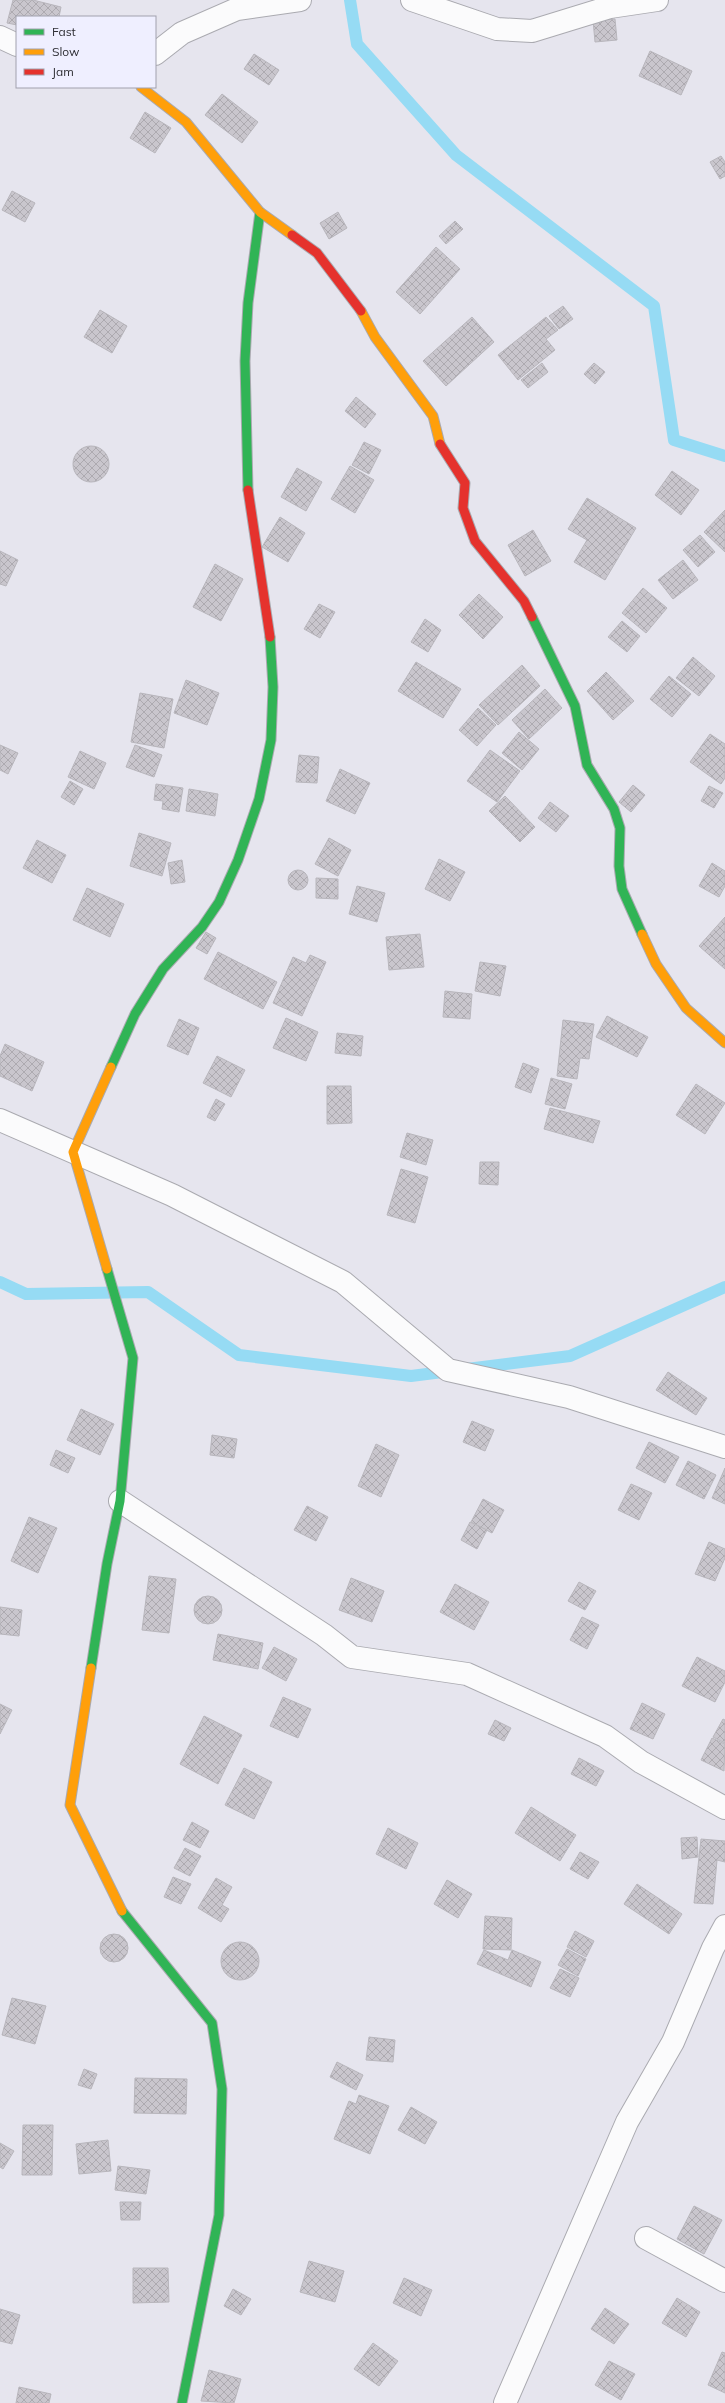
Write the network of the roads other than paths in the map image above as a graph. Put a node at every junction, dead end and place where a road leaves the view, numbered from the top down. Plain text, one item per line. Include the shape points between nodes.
1 (300, 0) edge
2 (657, 0) edge
3 (420, 1) edge
4 (0, 38) edge
5 (16, 45) edge
6 (156, 53) edge
7 (142, 88) edge
8 (260, 212) junction
9 (725, 1043) edge
10 (0, 1120) edge
11 (74, 1152) junction
12 (725, 1447) edge
13 (120, 1501) junction
14 (725, 1808) edge
15 (725, 1926) edge
16 (646, 2238) dead end
17 (725, 2280) edge
18 (182, 2403) edge
19 (505, 2403) edge

1 - 6 street via 236,9 182,33
2 - 3 street via 610,7 532,31 497,29
4 - 5 street
7 - 8 street via 186,122
8 - 9 street via 317,253 359,307 375,337 433,416 441,446 465,483 463,508 475,541 524,601 575,706 587,765 614,809 620,828 619,866 622,889 656,964 686,1008
8 - 11 street via 248,303 245,361 248,496 269,625 271,740 258,799 238,860 219,902 202,927 183,944 163,969 135,1014
10 - 11 street
11 - 12 street via 172,1195 343,1282 448,1370 569,1397
11 - 13 street via 133,1358
13 - 14 street via 324,1635 352,1657 467,1674 605,1736 641,1762
13 - 18 street via 70,1805 125,1918 212,2023 222,2088 219,2215
15 - 19 street via 673,2042 628,2122
16 - 17 street

